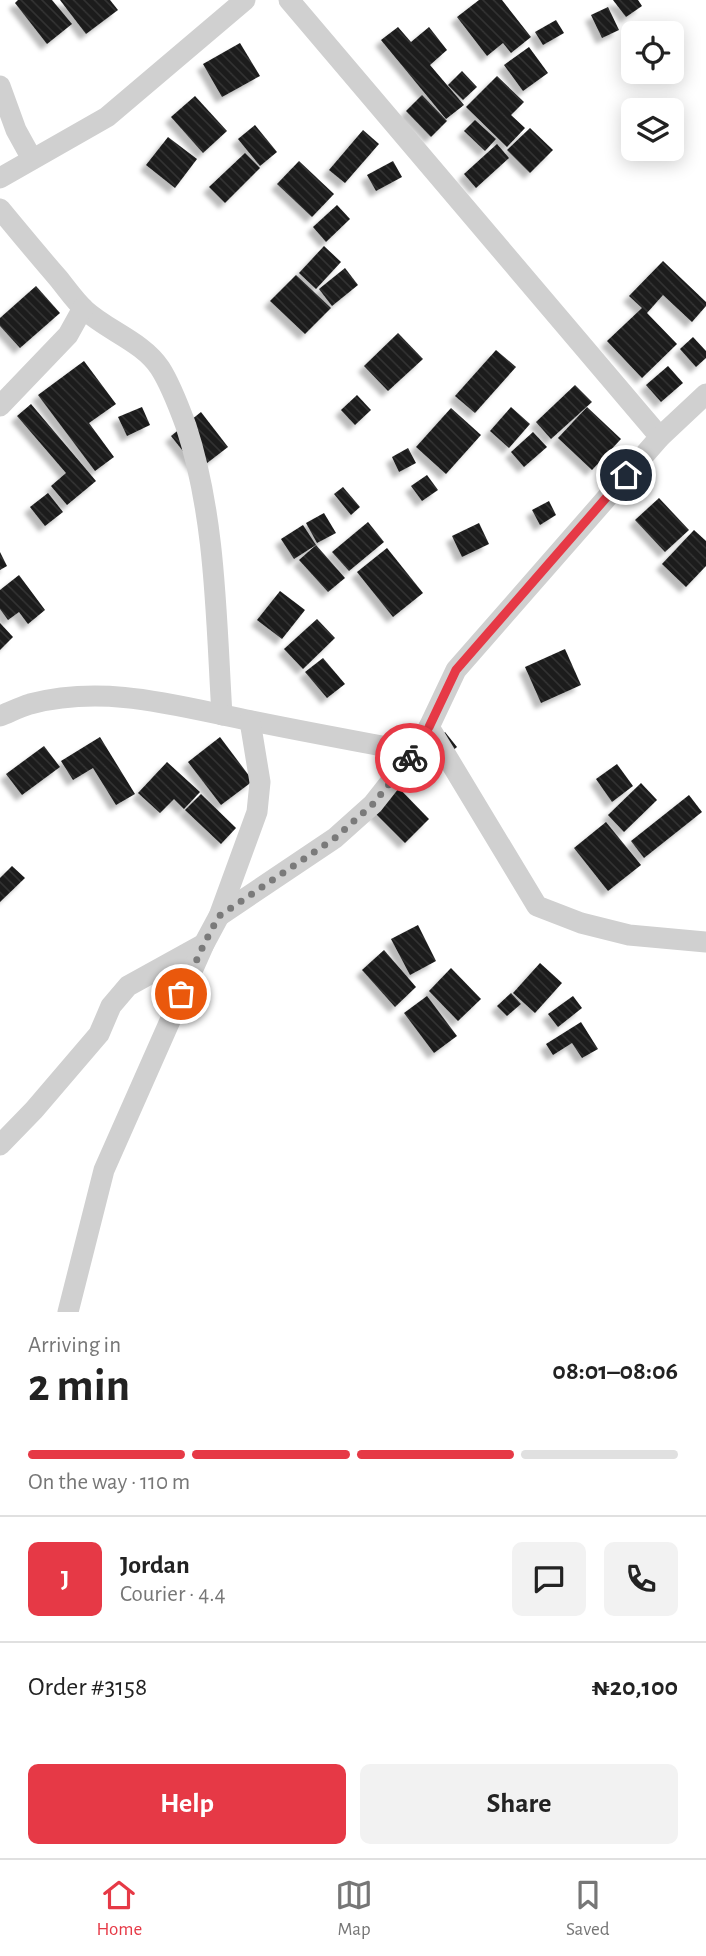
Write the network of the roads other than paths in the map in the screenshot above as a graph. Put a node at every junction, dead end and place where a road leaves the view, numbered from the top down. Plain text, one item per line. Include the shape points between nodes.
1 (245, 0) edge
2 (289, 0) edge
3 (0, 86) edge
4 (32, 159) junction
5 (0, 177) edge
6 (0, 209) edge
7 (83, 309) junction
8 (706, 394) edge
9 (0, 406) edge
10 (660, 437) junction
11 (222, 715) junction
12 (0, 716) edge
13 (250, 721) junction
14 (429, 727) junction
15 (414, 752) junction
16 (219, 916) junction
17 (706, 942) edge
18 (204, 944) junction
19 (0, 1145) edge
20 (68, 1312) edge

1 - 4 street via 107,117
2 - 10 street
3 - 4 street
4 - 5 street
6 - 7 street
7 - 9 street via 68,335
7 - 11 street via 145,351 160,367 182,414 208,522
8 - 10 street
10 - 14 street via 456,670
11 - 12 street via 164,702 93,695 28,705
11 - 13 street
13 - 15 street
13 - 16 street via 260,782 257,812
14 - 15 street
14 - 17 street via 537,906 629,936
15 - 16 street via 373,804 335,838
16 - 18 street
18 - 19 street via 128,986 111,1006 99,1034
18 - 20 street via 104,1170

